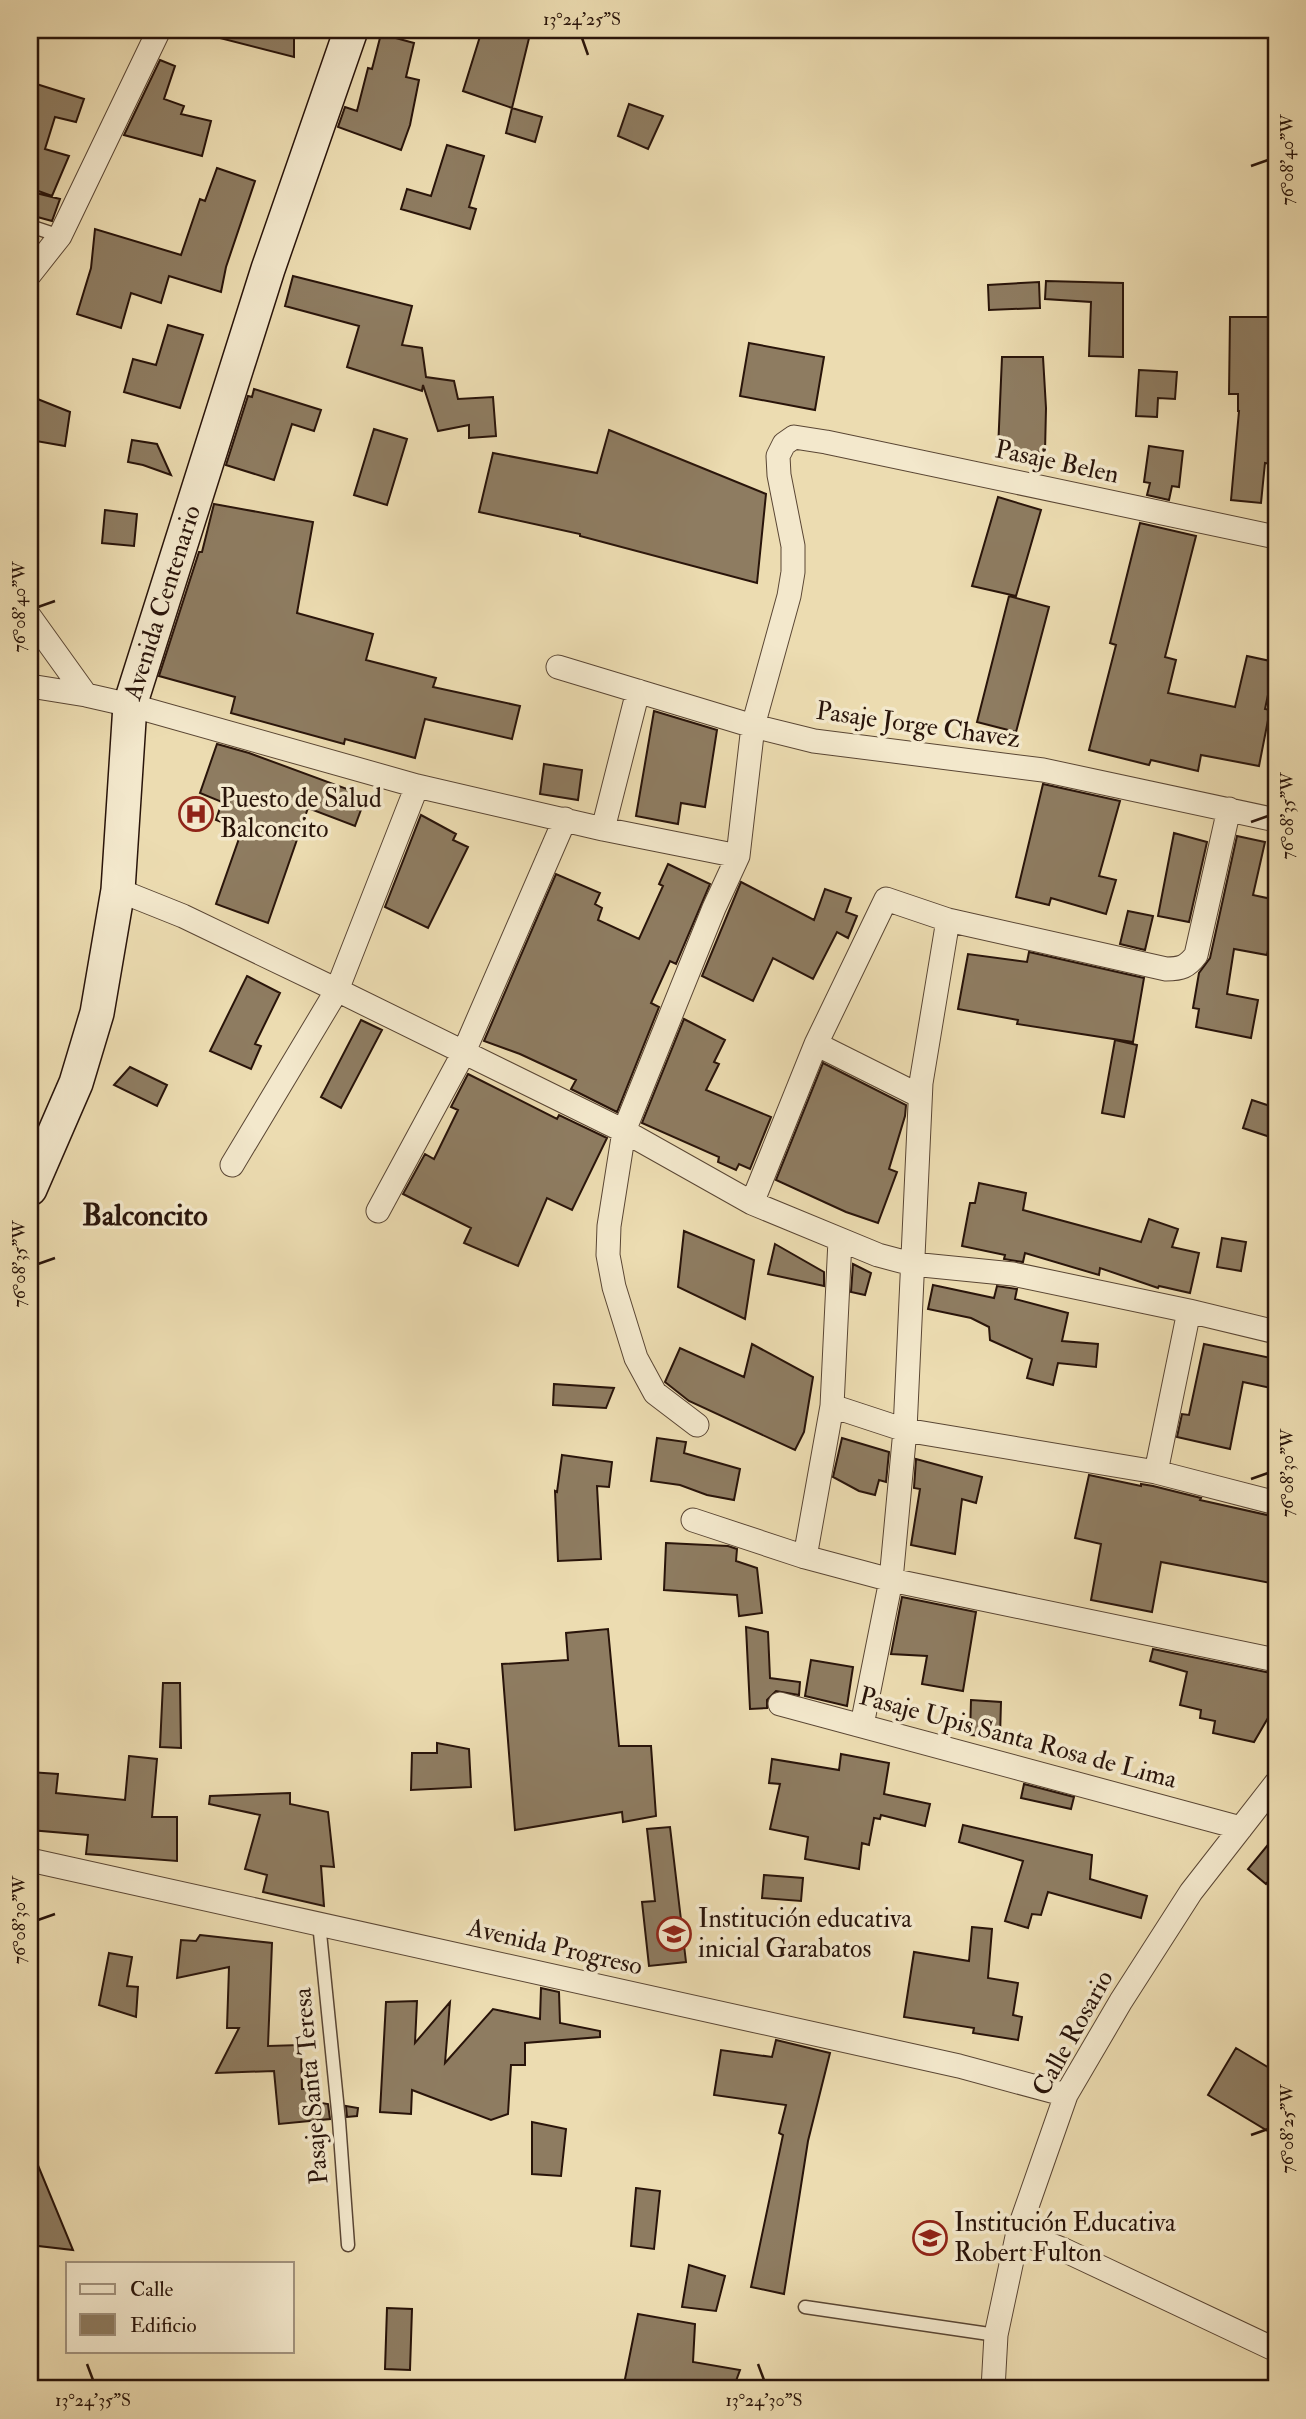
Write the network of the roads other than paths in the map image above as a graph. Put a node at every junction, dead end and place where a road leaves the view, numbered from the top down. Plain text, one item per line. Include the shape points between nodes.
1 (159, 30) edge
2 (351, 30) edge
3 (30, 226) edge
4 (60, 236) junction
5 (30, 274) edge
6 (1276, 537) edge
7 (30, 617) edge
8 (558, 667) dead end
9 (30, 686) edge
10 (638, 691) junction
11 (86, 695) junction
12 (130, 705) junction
13 (753, 726) junction
14 (417, 786) junction
15 (1229, 809) junction
16 (565, 819) junction
17 (1276, 820) edge
18 (603, 829) junction
19 (738, 856) junction
20 (118, 890) junction
21 (948, 920) junction
22 (337, 990) junction
23 (816, 1044) junction
24 (463, 1054) junction
25 (920, 1096) junction
26 (624, 1132) junction
27 (232, 1165) dead end
28 (31, 1185) edge
29 (752, 1203) junction
30 (378, 1211) dead end
31 (840, 1240) junction
32 (912, 1264) junction
33 (1189, 1311) junction
34 (1276, 1332) edge
35 (832, 1406) junction
36 (697, 1426) dead end
37 (905, 1430) junction
38 (1156, 1472) junction
39 (1276, 1503) edge
40 (692, 1520) dead end
41 (805, 1557) junction
42 (891, 1580) junction
43 (1276, 1660) edge
44 (780, 1703) dead end
45 (862, 1724) junction
46 (1276, 1783) edge
47 (1241, 1828) junction
48 (30, 1860) edge
49 (319, 1923) junction
50 (1066, 2095) junction
51 (1018, 2232) junction
52 (348, 2245) dead end
53 (805, 2307) dead end
54 (996, 2335) junction
55 (1276, 2350) edge
56 (993, 2389) edge

1 - 4 street
2 - 12 main road, Avenida Centenario via 268,269
3 - 4 lane
4 - 5 street
6 - 13 street, Pasaje Belen via 794,437 778,456 793,572
7 - 11 street
8 - 10 street, Pasaje Jorge Chavez
9 - 11 street
10 - 13 street, Pasaje Jorge Chavez
10 - 18 street
11 - 12 street
12 - 14 street
12 - 20 main road, Avenida Centenario
13 - 15 street, Pasaje Jorge Chavez via 814,741 1043,770
13 - 19 street
14 - 16 street
14 - 22 street
15 - 17 street, Pasaje Jorge Chavez
15 - 21 street via 1196,954 1189,965 1166,969
16 - 18 street
16 - 24 street
18 - 19 street
19 - 26 street
20 - 22 street
20 - 28 main road, Avenida Centenario via 97,1013 76,1083
21 - 23 street via 886,900
21 - 25 street
22 - 24 street
22 - 27 street
23 - 25 street
23 - 29 street
24 - 26 street
24 - 30 street
25 - 32 street
26 - 29 street
26 - 36 street via 609,1226 614,1287 636,1358 654,1393
29 - 31 street
31 - 32 street
31 - 35 street
32 - 33 street via 1013,1274
32 - 37 street
33 - 34 street
33 - 38 street
35 - 37 street
35 - 41 street
37 - 38 street
37 - 42 street
38 - 39 street
40 - 41 street
41 - 42 street
42 - 43 street
42 - 45 street
44 - 45 street, Pasaje Upis Santa Rosa de Lima
45 - 47 street, Pasaje Upis Santa Rosa de Lima
46 - 47 street, Calle Rosario
47 - 50 street, Calle Rosario via 1191,1892
48 - 49 street, Avenida Progreso
49 - 50 street, Avenida Progreso via 959,2066
49 - 52 lane, Pasaje Santa Teresa
50 - 51 street, Calle Rosario
51 - 54 street, Calle Rosario
51 - 55 street
53 - 54 lane
54 - 56 street, Calle Rosario

